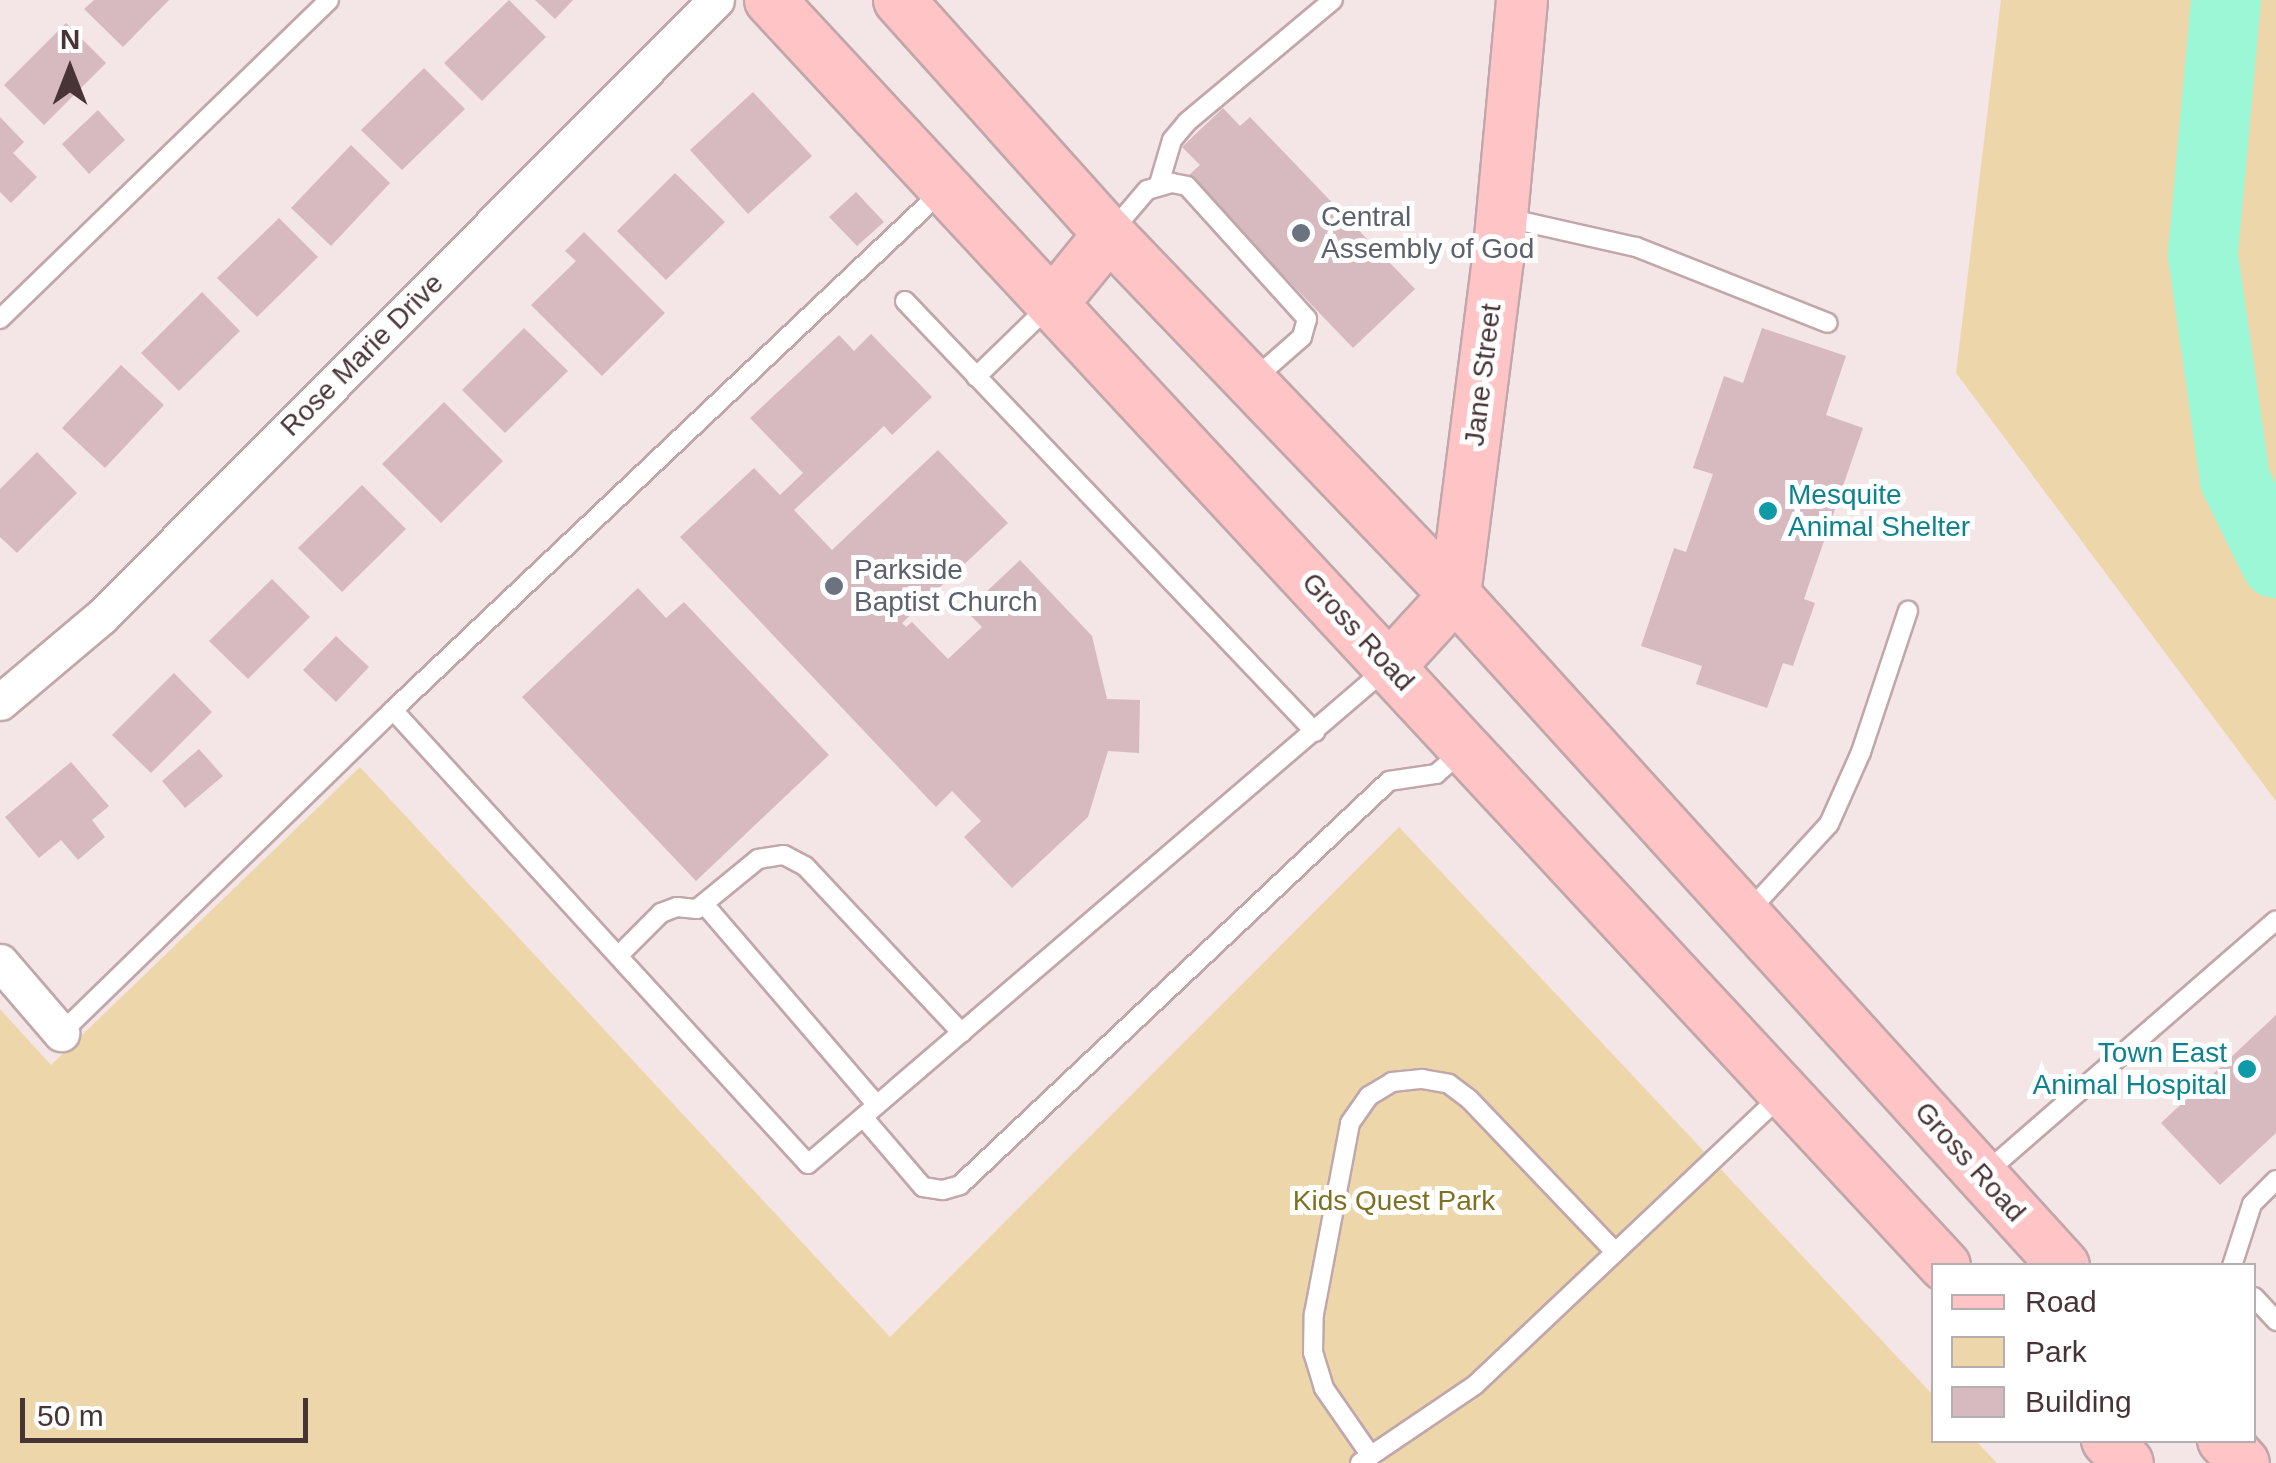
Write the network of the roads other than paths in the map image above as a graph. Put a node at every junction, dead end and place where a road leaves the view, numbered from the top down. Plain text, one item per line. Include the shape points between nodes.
1 (329, 0) edge
2 (716, 0) edge
3 (770, 0) edge
4 (899, 0) edge
5 (1332, 0) edge
6 (1522, 0) edge
7 (1159, 184) junction
8 (945, 188) junction
9 (1502, 217) junction
10 (1109, 234) junction
11 (905, 302) dead end
12 (1053, 303) junction
13 (0, 320) edge
14 (1828, 322) dead end
15 (976, 377) junction
16 (1250, 383) junction
17 (1454, 596) junction
18 (1908, 611) dead end
19 (1390, 666) junction
20 (0, 702) edge
21 (392, 710) junction
22 (1315, 732) junction
23 (1466, 748) junction
24 (704, 904) junction
25 (1745, 915) junction
26 (2276, 920) edge
27 (618, 956) junction
28 (0, 962) edge
29 (60, 1033) joint
30 (962, 1033) junction
31 (1784, 1093) junction
32 (870, 1111) junction
33 (1982, 1176) junction
34 (2276, 1180) edge
35 (1615, 1252) junction
36 (1942, 1263) edge
37 (2061, 1263) edge
38 (2233, 1263) edge
39 (2256, 1299) edge
40 (2276, 1322) edge
41 (2110, 1443) edge
42 (2226, 1443) edge
43 (1366, 1459) edge
44 (2128, 1463) edge
45 (2244, 1463) edge

1 - 13 lane
2 - 20 street, Rose Marie Drive via 101,617
3 - 8 main road, Gross Road
4 - 10 main road, Gross Road
5 - 7 lane via 1187,122 1172,140
6 - 9 main road, Jane Street
7 - 10 lane
7 - 16 lane via 1187,186 1306,319 1302,336
8 - 12 main road, Gross Road
8 - 21 lane
9 - 14 lane via 1636,247
9 - 17 main road, Jane Street
10 - 12 main road
10 - 16 main road, Gross Road
11 - 15 lane
12 - 15 lane
12 - 19 main road, Gross Road
15 - 22 lane
16 - 17 main road, Gross Road
17 - 19 main road
17 - 25 main road, Gross Road
18 - 25 lane via 1829,824
19 - 22 lane
19 - 23 main road, Gross Road
21 - 27 lane
21 - 29 lane
22 - 30 lane
23 - 31 main road, Gross Road
23 - 32 lane via 1436,774 1389,781 960,1186 923,1187
24 - 27 lane via 661,913
24 - 30 lane via 758,859 784,855 815,877
24 - 32 lane
25 - 33 main road, Gross Road
26 - 33 lane
27 - 32 lane via 808,1164
28 - 29 street
30 - 32 lane
31 - 35 lane
31 - 36 main road, Gross Road
33 - 37 main road, Gross Road
34 - 38 lane via 2252,1204
35 - 43 lane via 1475,1385
35 - 43 lane via 1448,1084 1392,1082 1369,1096 1350,1124 1314,1314 1313,1354 1324,1388
39 - 40 lane
41 - 44 main road
42 - 45 main road

